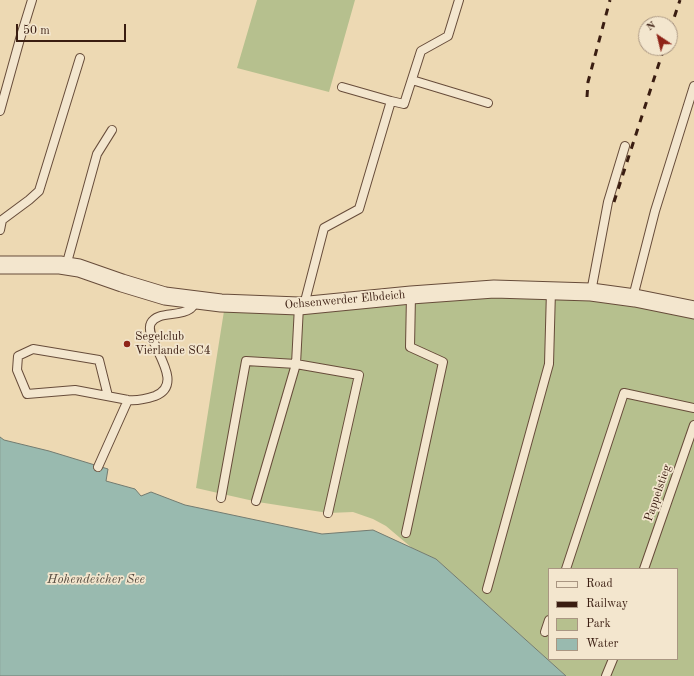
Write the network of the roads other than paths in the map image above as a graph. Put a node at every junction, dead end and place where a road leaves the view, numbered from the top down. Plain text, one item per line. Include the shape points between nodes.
1 (32, 0) edge
2 (460, 0) edge
3 (80, 58) dead end
4 (412, 80) junction
5 (694, 86) edge
6 (342, 87) dead end
7 (391, 101) junction
8 (488, 104) dead end
9 (0, 111) edge
10 (112, 130) dead end
11 (625, 146) dead end
12 (0, 230) edge
13 (0, 265) edge
14 (66, 266) junction
15 (551, 290) junction
16 (591, 292) junction
17 (411, 295) junction
18 (633, 297) junction
19 (197, 300) junction
20 (301, 306) junction
21 (694, 310) edge
22 (296, 364) junction
23 (108, 396) junction
24 (128, 400) junction
25 (694, 408) edge
26 (694, 425) edge
27 (98, 467) dead end
28 (221, 498) dead end
29 (256, 501) dead end
30 (328, 513) dead end
31 (406, 533) dead end
32 (566, 568) edge
33 (644, 568) edge
34 (487, 589) dead end
35 (548, 623) edge
36 (545, 632) dead end
37 (613, 660) edge
38 (606, 676) edge

1 - 9 lane
2 - 4 lane via 448,36 421,51
3 - 12 lane via 39,191 2,220
4 - 7 lane via 404,104
4 - 8 lane
5 - 18 lane via 655,211
6 - 7 lane
7 - 20 lane via 359,208 324,228
10 - 14 lane via 97,154
11 - 16 lane via 608,202
13 - 14 street, Ochsenwerder Elbdeich
14 - 19 street, Ochsenwerder Elbdeich via 80,268 165,296
15 - 16 street, Ochsenwerder Elbdeich
15 - 17 street, Ochsenwerder Elbdeich via 494,289
15 - 34 lane via 549,364
16 - 18 street, Ochsenwerder Elbdeich
17 - 20 street, Ochsenwerder Elbdeich
17 - 31 lane via 410,347 443,362
18 - 21 street, Ochsenwerder Elbdeich
19 - 20 street, Ochsenwerder Elbdeich
19 - 24 lane via 193,307 184,313 160,316 151,321 150,331 167,371 165,388 160,394 146,399
20 - 22 lane
22 - 28 lane via 246,361
22 - 29 lane
22 - 30 lane via 359,375
23 - 23 lane via 99,360 33,349 18,356 17,370 27,394 75,390
23 - 24 lane
24 - 27 lane
25 - 32 lane via 624,393
26 - 33 lane, Pappelstieg
35 - 36 lane
37 - 38 lane

